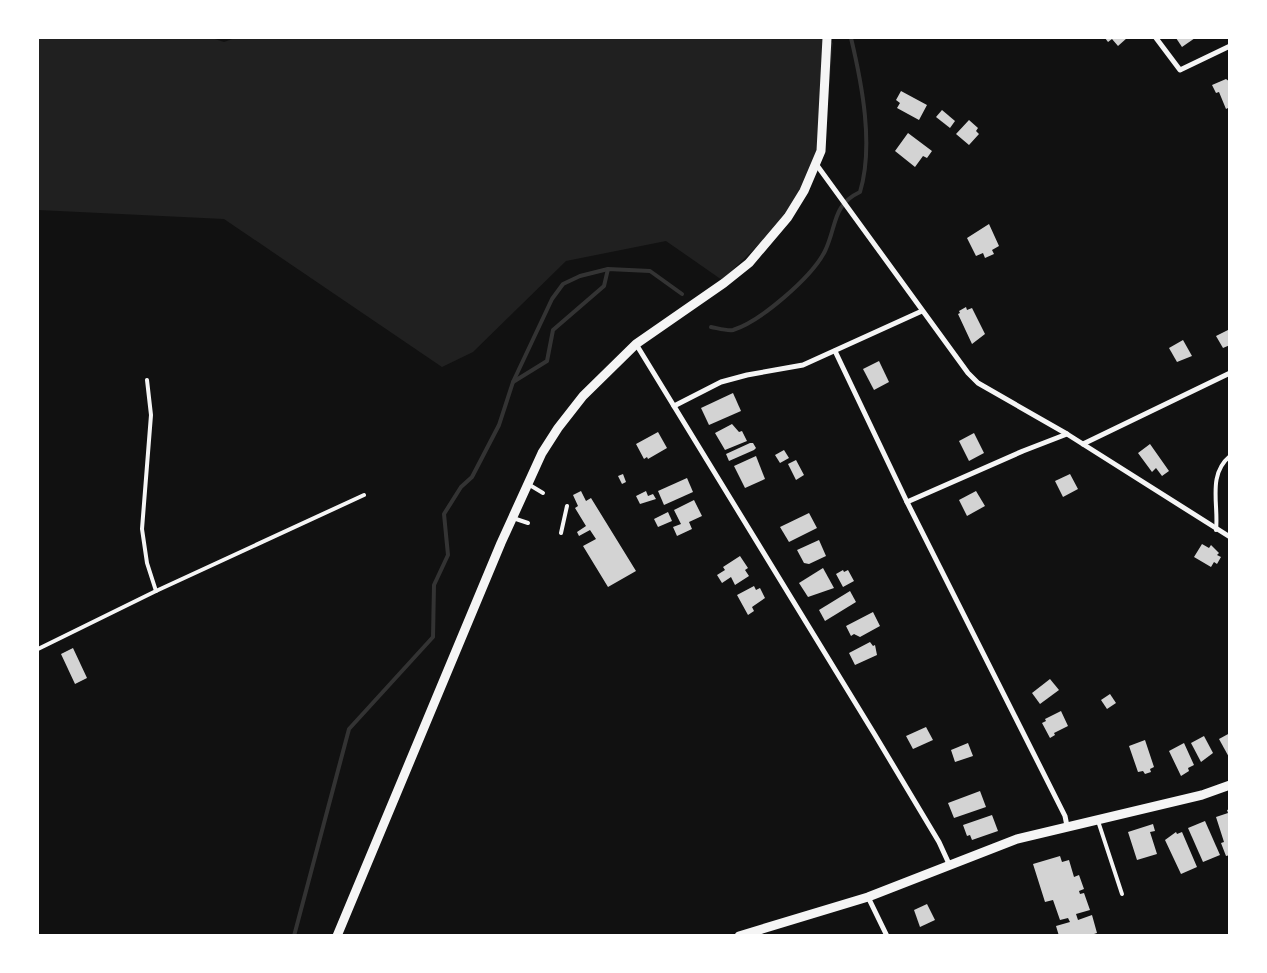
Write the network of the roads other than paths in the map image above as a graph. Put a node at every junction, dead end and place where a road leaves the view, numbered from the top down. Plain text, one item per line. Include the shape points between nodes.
1 (827, 38) edge
2 (1156, 38) edge
3 (1230, 46) edge
4 (816, 164) junction
5 (922, 311) junction
6 (636, 344) junction
7 (835, 351) junction
8 (1230, 373) edge
9 (147, 380) dead end
10 (674, 406) junction
11 (1067, 434) junction
12 (1084, 444) junction
13 (1230, 456) edge
14 (528, 484) junction
15 (543, 493) dead end
16 (364, 495) dead end
17 (907, 502) junction
18 (567, 506) dead end
19 (512, 518) junction
20 (528, 523) dead end
21 (1216, 530) junction
22 (562, 533) dead end
23 (1230, 537) edge
24 (156, 591) junction
25 (38, 643) edge
26 (42, 647) junction
27 (38, 649) edge
28 (1230, 785) edge
29 (1097, 819) junction
30 (1067, 826) junction
31 (950, 866) junction
32 (1122, 894) dead end
33 (868, 897) junction
34 (338, 936) edge
35 (739, 936) edge
36 (887, 936) edge

1 - 4 street via 821,151
2 - 3 street via 1180,70
4 - 5 street
4 - 6 street via 788,217 749,262
5 - 7 street
5 - 11 street via 978,384
6 - 10 street
6 - 14 street via 583,396 558,428
7 - 10 street via 803,365 720,382
7 - 17 street
8 - 12 street
9 - 24 lane via 151,415 142,529 146,563
10 - 31 street via 875,735
11 - 12 street
11 - 17 street
12 - 21 street
13 - 21 lane via 1218,470 1214,497 1218,518
14 - 15 lane
14 - 19 street
16 - 24 lane
17 - 30 street via 1065,816
18 - 22 lane
19 - 20 lane
19 - 34 street
21 - 23 street
24 - 26 lane
25 - 26 lane
26 - 27 lane
28 - 29 street via 1202,795
29 - 30 street
29 - 32 lane
30 - 31 street via 1017,839
31 - 33 street
33 - 35 street
33 - 36 street

